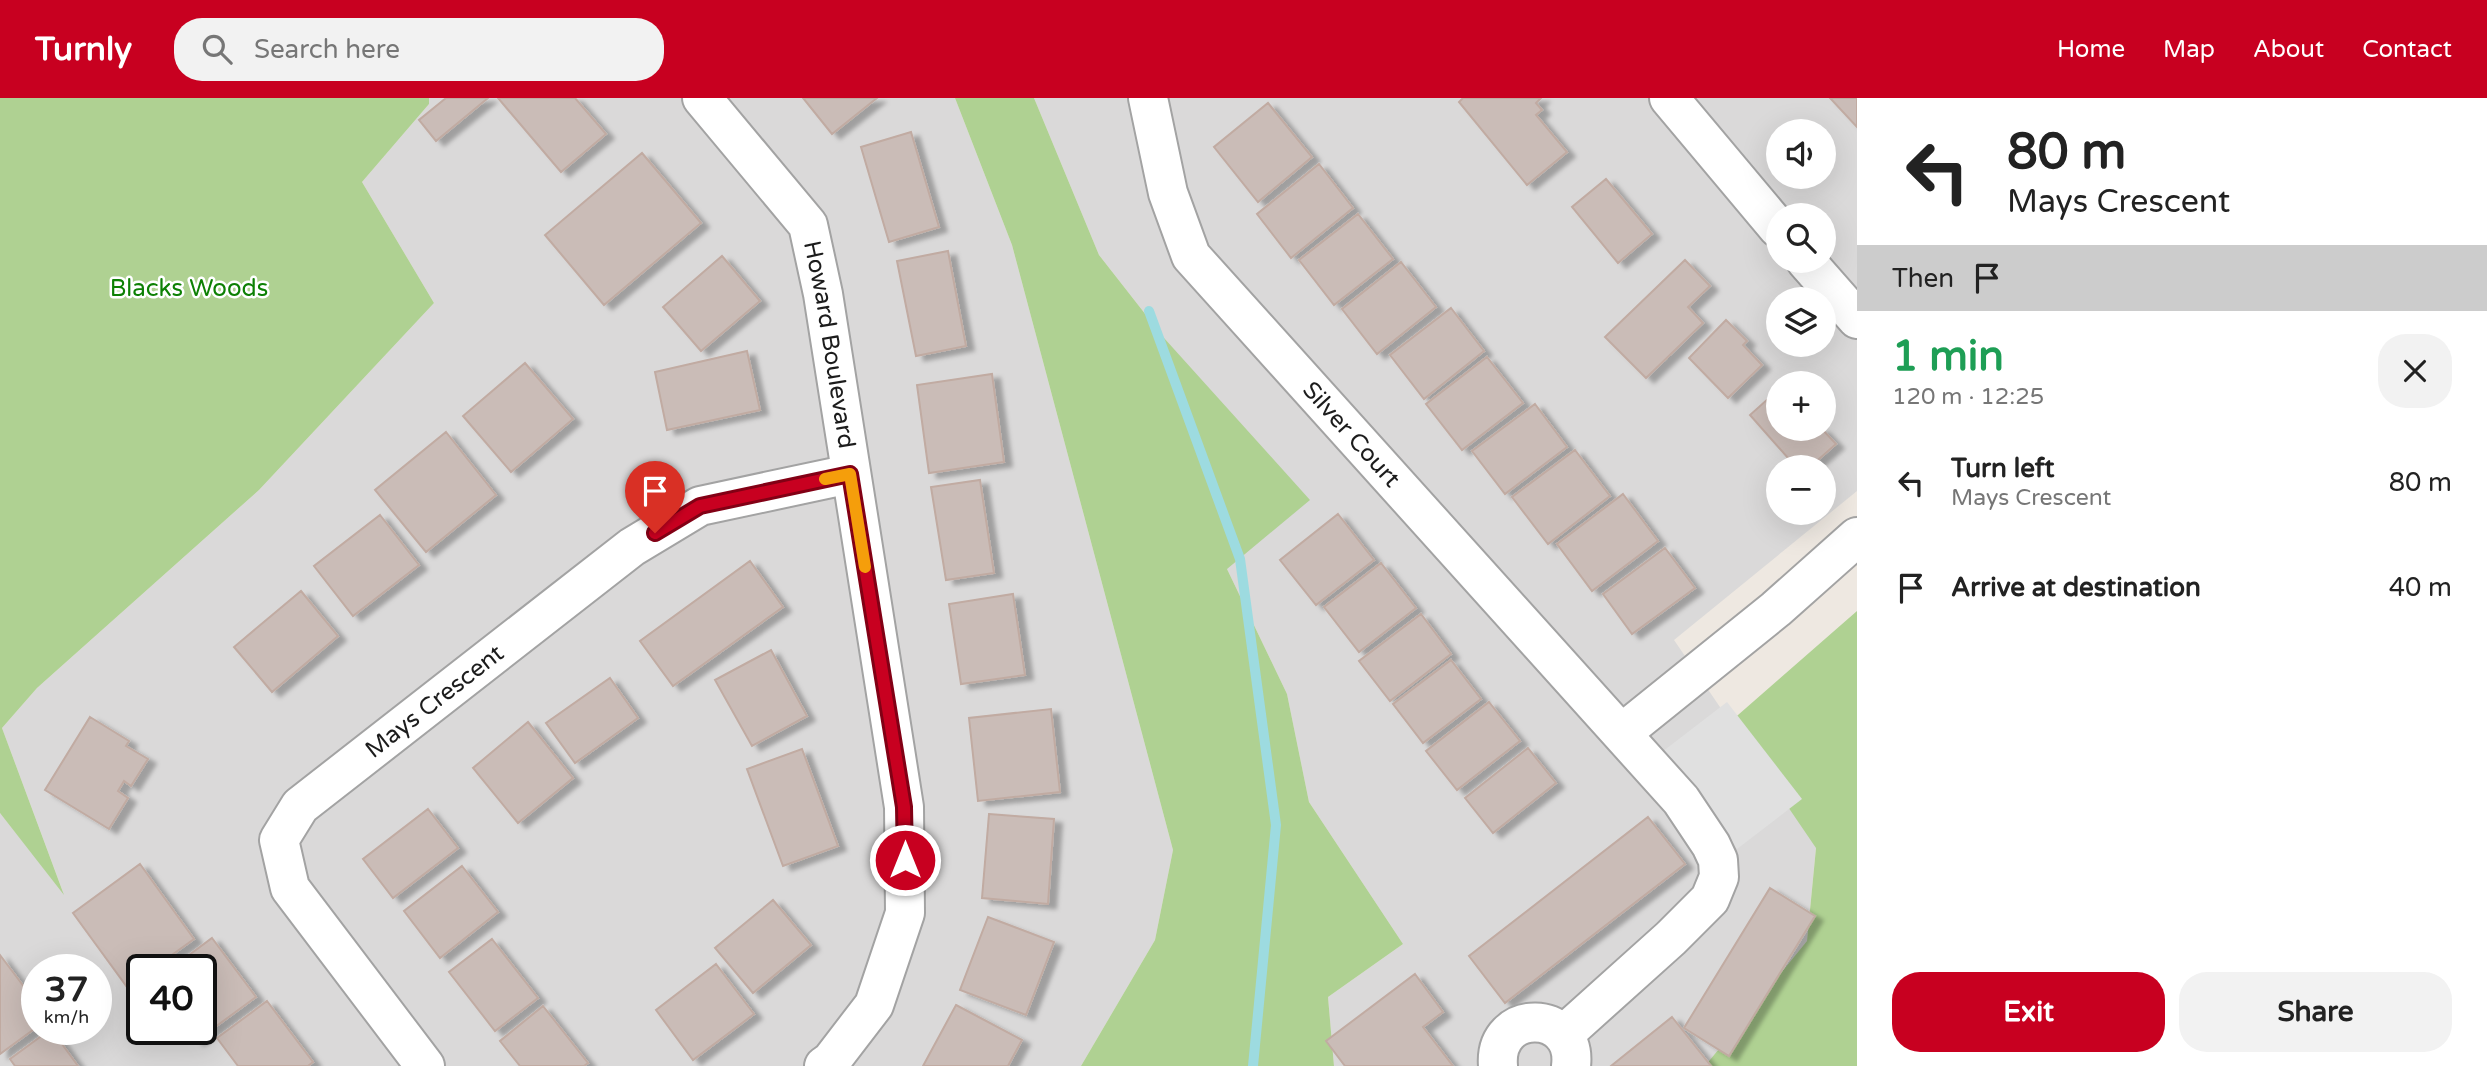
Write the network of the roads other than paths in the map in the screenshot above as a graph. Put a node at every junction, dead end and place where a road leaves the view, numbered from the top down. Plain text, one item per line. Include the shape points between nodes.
1 (702, 98) edge
2 (1148, 98) edge
3 (1669, 98) edge
4 (1766, 214) edge
5 (1817, 273) edge
6 (1857, 319) edge
7 (850, 474) junction
8 (1857, 537) edge
9 (1622, 733) junction
10 (1567, 1051) edge
11 (425, 1066) edge
12 (824, 1066) edge
13 (1498, 1066) edge

1 - 7 street, Howard Boulevard via 808,225
2 - 9 street, Silver Court via 1168,193 1191,256
3 - 4 street
5 - 6 street
7 - 11 street, Mays Crescent via 700,506 632,547 300,806 279,840 290,888
7 - 12 street, Howard Boulevard via 904,807 905,913 874,1005
8 - 9 street
9 - 10 street, Silver Court via 1681,800 1712,845 1719,877 1710,899
10 - 13 street via 1553,1027 1529,1022 1507,1034 1500,1044

